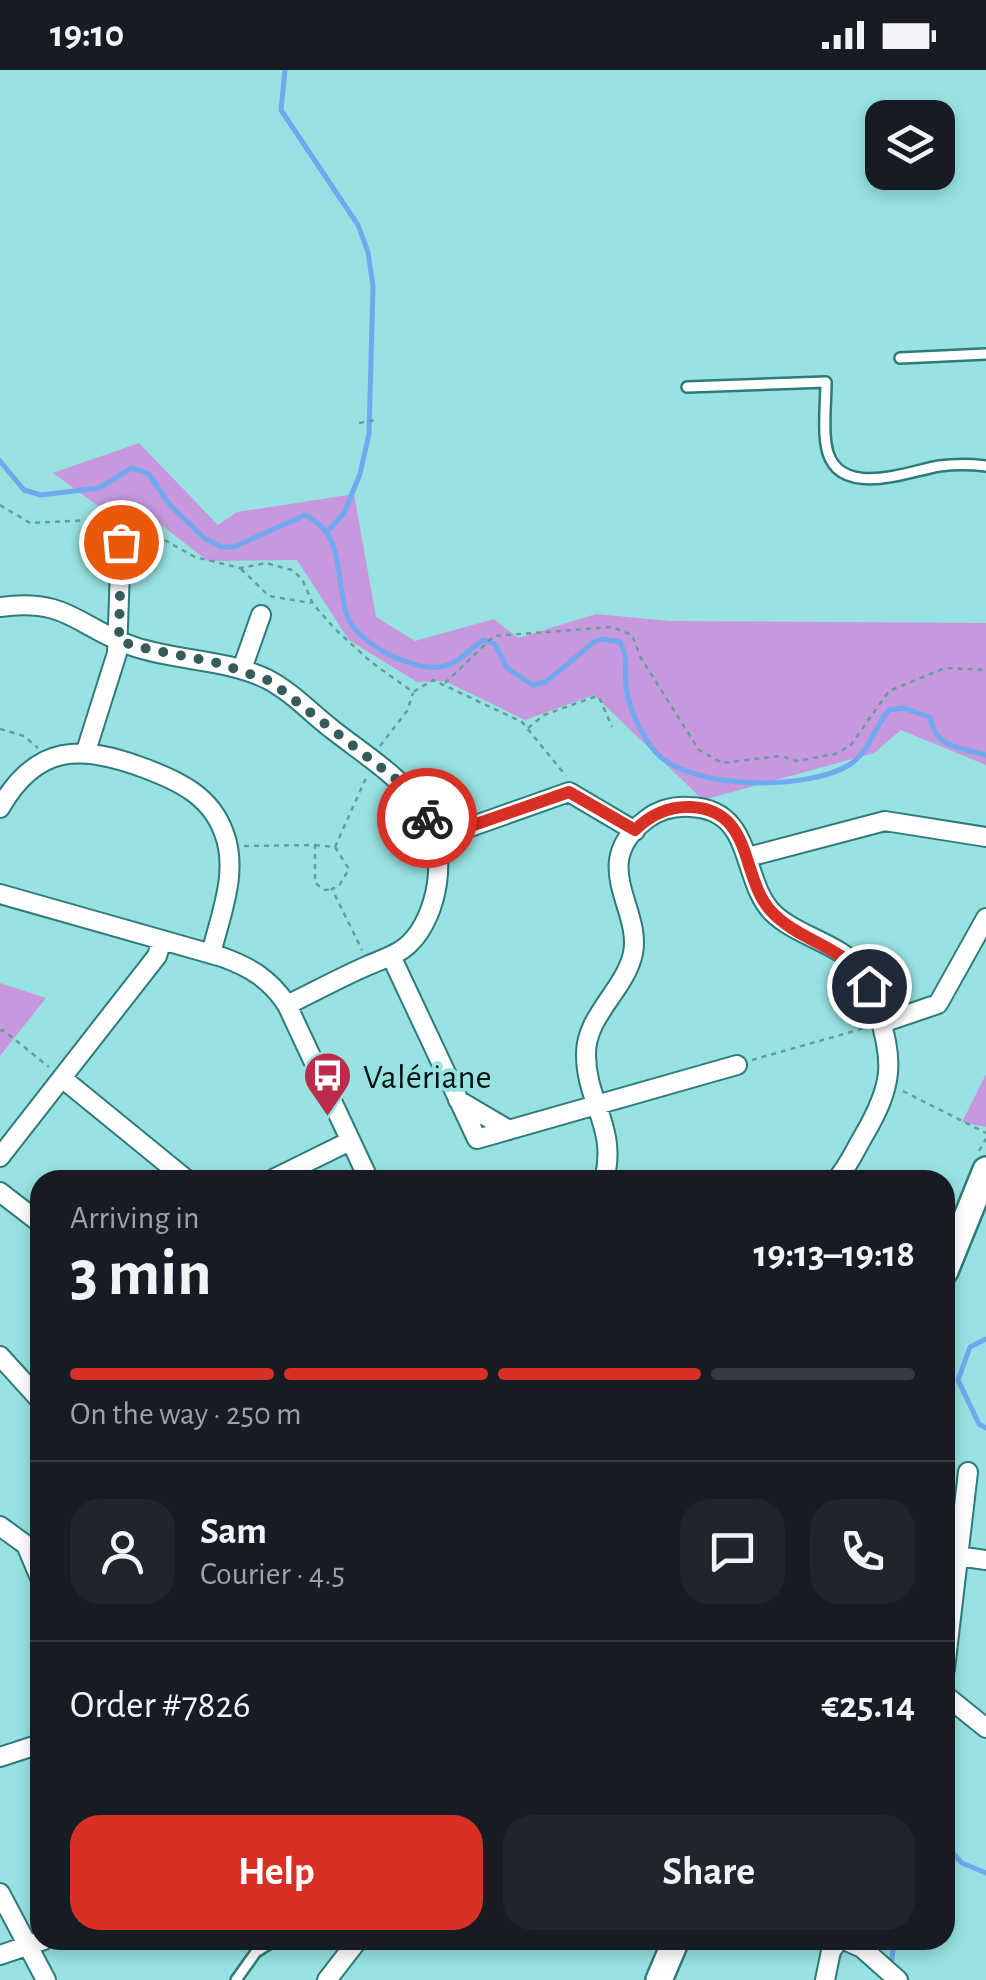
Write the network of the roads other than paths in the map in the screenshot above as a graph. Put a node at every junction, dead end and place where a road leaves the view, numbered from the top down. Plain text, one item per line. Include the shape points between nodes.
1 (986, 354) edge
2 (900, 358) dead end
3 (688, 387) dead end
4 (986, 466) edge
5 (121, 542) dead end
6 (0, 607) edge
7 (261, 615) dead end
8 (119, 640) junction
9 (242, 669) junction
10 (86, 751) junction
11 (0, 808) edge
12 (635, 830) junction
13 (986, 837) edge
14 (436, 838) junction
15 (748, 857) junction
16 (0, 894) edge
17 (986, 918) edge
18 (162, 940) junction
19 (211, 954) junction
20 (391, 956) junction
21 (287, 1005) junction
22 (882, 1023) junction
23 (736, 1065) road end
24 (62, 1078) junction
25 (598, 1105) junction
26 (350, 1141) junction
27 (0, 1157) edge
28 (176, 1170) edge
29 (291, 1170) edge
30 (364, 1170) edge
31 (605, 1170) edge
32 (842, 1170) edge
33 (986, 1170) edge
34 (0, 1192) edge
35 (30, 1215) edge
36 (955, 1246) edge
37 (0, 1356) edge
38 (30, 1389) edge
39 (968, 1472) dead end
40 (0, 1526) edge
41 (30, 1554) edge
42 (958, 1556) junction
43 (986, 1560) edge
44 (955, 1582) edge
45 (955, 1703) edge
46 (986, 1728) edge
47 (30, 1747) edge
48 (0, 1757) edge
49 (0, 1893) edge
50 (30, 1936) edge
51 (30, 1946) edge
52 (38, 1950) edge
53 (260, 1950) edge
54 (350, 1950) edge
55 (672, 1950) edge
56 (831, 1950) edge
57 (864, 1950) edge
58 (0, 1955) edge
59 (46, 1980) edge
60 (236, 1980) edge
61 (328, 1980) edge
62 (659, 1980) edge
63 (825, 1980) edge
64 (898, 1980) edge

1 - 2 lane
3 - 4 lane via 826,382 826,446 838,467 862,480
5 - 8 street
6 - 8 street via 55,609
7 - 9 street
8 - 9 street
8 - 10 street
9 - 14 street via 289,694 406,787
10 - 11 street via 50,760 19,781
10 - 19 street via 181,783 206,802 225,835 229,880
12 - 14 street via 569,792
12 - 15 street via 660,812 700,808 727,821
12 - 25 street via 618,866 633,955 587,1042
13 - 15 street via 885,821
14 - 20 street via 431,908 410,944
15 - 22 street via 770,910 861,970
16 - 18 street
17 - 22 street via 938,1004
18 - 19 street
18 - 24 street via 158,956
19 - 21 street via 256,972
20 - 21 street
20 - 25 street via 477,1139
21 - 26 street
22 - 32 street via 889,1068 884,1102
23 - 25 street
24 - 27 street
24 - 28 street
25 - 31 street via 609,1143
26 - 29 street
26 - 30 street
33 - 36 main road
34 - 35 street
37 - 38 street
39 - 42 street
40 - 41 street
42 - 43 street
42 - 44 street
45 - 46 street
47 - 48 street
49 - 50 street
51 - 58 street
52 - 59 street
53 - 60 lane
54 - 61 street
55 - 62 main road
56 - 63 street
57 - 64 street

